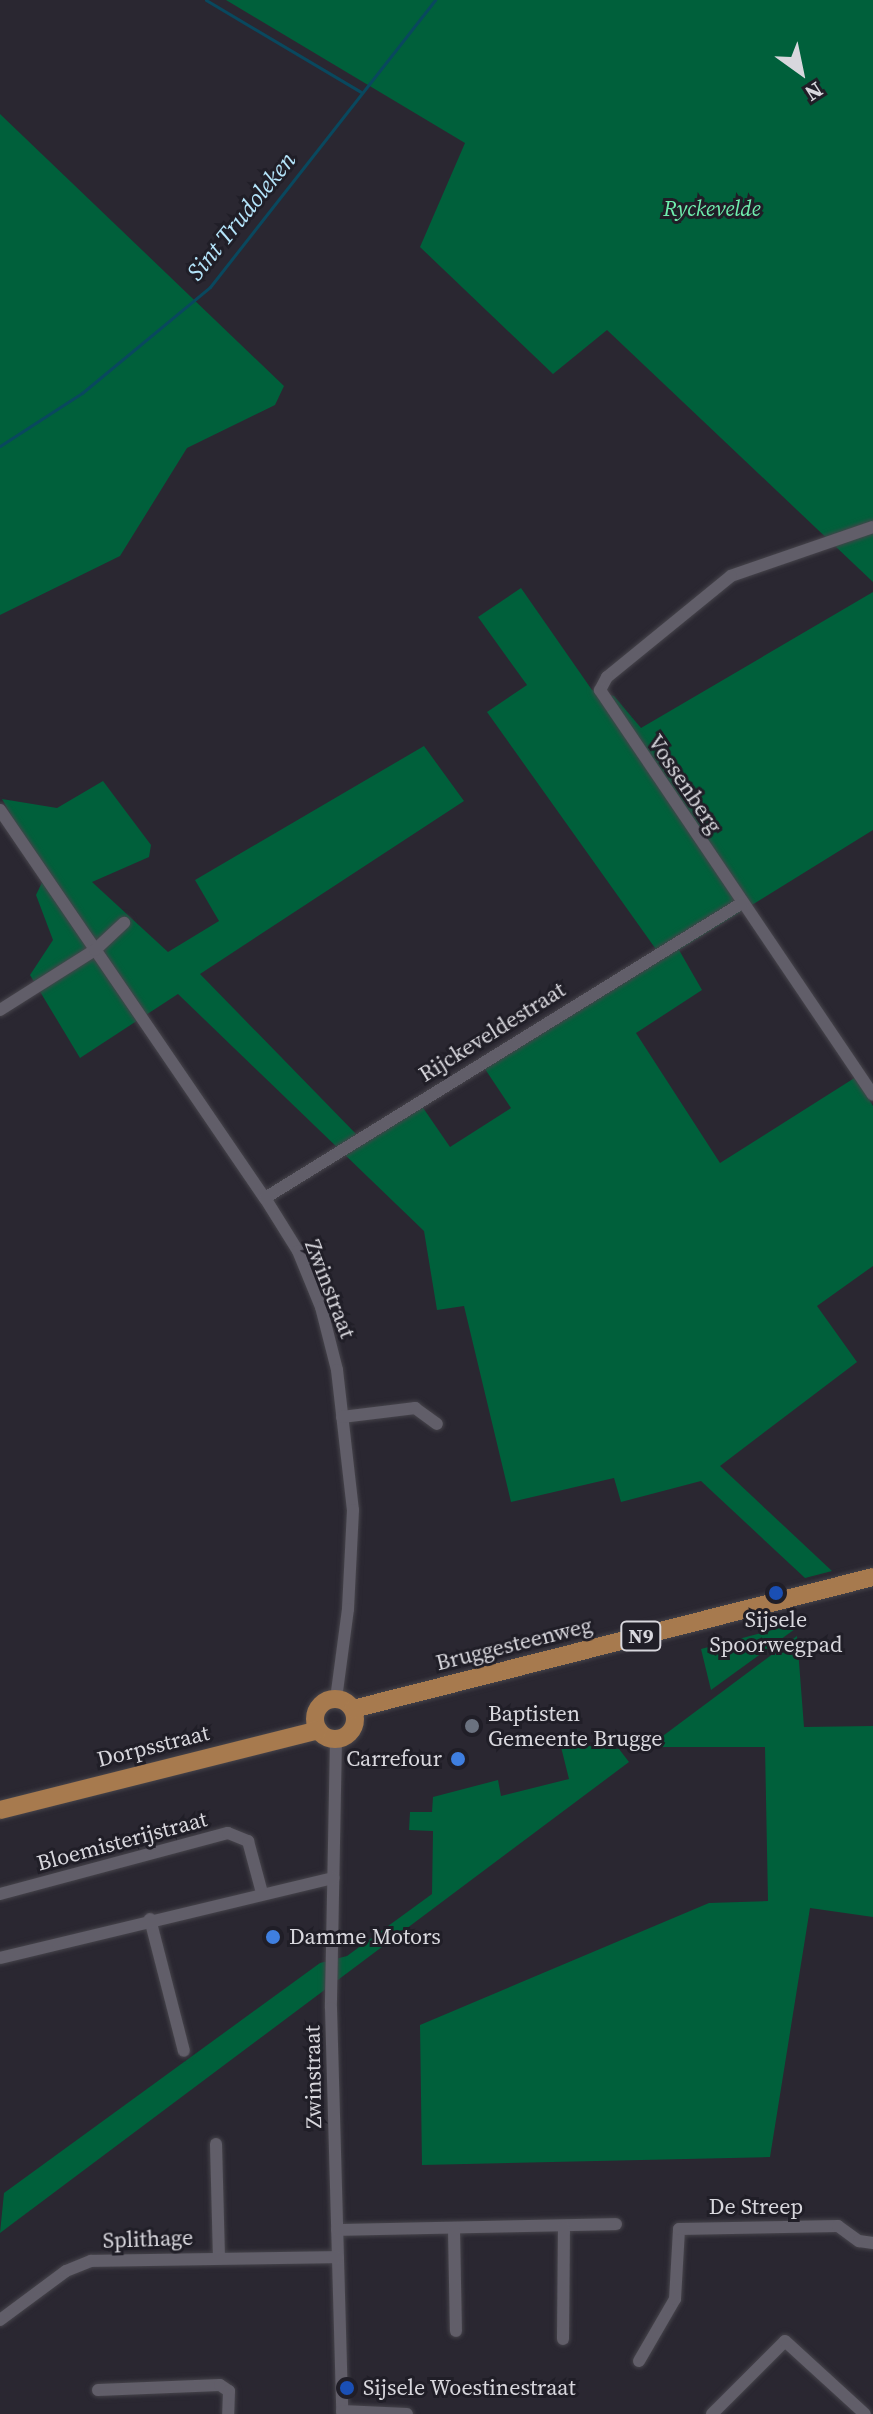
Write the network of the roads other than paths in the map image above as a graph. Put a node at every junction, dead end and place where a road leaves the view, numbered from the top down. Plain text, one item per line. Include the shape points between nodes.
1 (873, 527) edge
2 (0, 810) edge
3 (742, 903) junction
4 (124, 923) dead end
5 (95, 950) junction
6 (0, 1010) edge
7 (873, 1095) edge
8 (265, 1198) junction
9 (342, 1417) junction
10 (437, 1424) dead end
11 (873, 1577) edge
12 (873, 1587) edge
13 (336, 1699) junction
14 (354, 1715) junction
15 (317, 1723) junction
16 (336, 1739) junction
17 (0, 1807) edge
18 (334, 1878) junction
19 (262, 1893) junction
20 (0, 1894) edge
21 (150, 1919) junction
22 (0, 1958) edge
23 (184, 2051) dead end
24 (216, 2144) dead end
25 (616, 2224) dead end
26 (564, 2228) junction
27 (337, 2230) junction
28 (454, 2230) junction
29 (873, 2243) edge
30 (219, 2257) junction
31 (338, 2257) junction
32 (0, 2320) edge
33 (456, 2331) dead end
34 (563, 2339) dead end
35 (639, 2361) dead end
36 (98, 2390) dead end
37 (342, 2413) edge
38 (228, 2414) edge
39 (407, 2414) edge
40 (712, 2414) edge
41 (865, 2414) edge

1 - 3 street, Vossenberg via 744,569 722,582 607,677 600,690
2 - 5 street, Zwinstraat
3 - 7 street, Vossenberg
3 - 8 street, Rijckeveldestraat
4 - 5 street
5 - 6 street
5 - 8 street, Zwinstraat
8 - 9 street, Zwinstraat via 298,1251 321,1307
9 - 10 street via 415,1408
9 - 13 street, Zwinstraat via 353,1510
11 - 14 main road, Bruggesteenweg / N9
12 - 14 main road, Bruggesteenweg / N9
13 - 14 main road
13 - 15 main road via 322,1704
14 - 16 main road via 348,1734
15 - 16 main road
15 - 17 main road, Dorpsstraat
16 - 18 street, Zwinstraat
18 - 19 street
18 - 27 street, Zwinstraat
19 - 20 street, Bloemisterijstraat via 248,1841 228,1833
19 - 21 street
21 - 22 street
21 - 23 street
24 - 30 street, Splithage
25 - 26 street
26 - 28 street
26 - 34 street
27 - 28 street
27 - 31 street, Zwinstraat
28 - 33 street
29 - 35 street, De Streep via 859,2241 838,2226 679,2229 675,2299
30 - 31 street, Splithage
30 - 32 street, Splithage via 83,2263
31 - 37 street, Zwinstraat
36 - 38 street via 220,2385 229,2391
37 - 39 street
40 - 41 street via 785,2341

